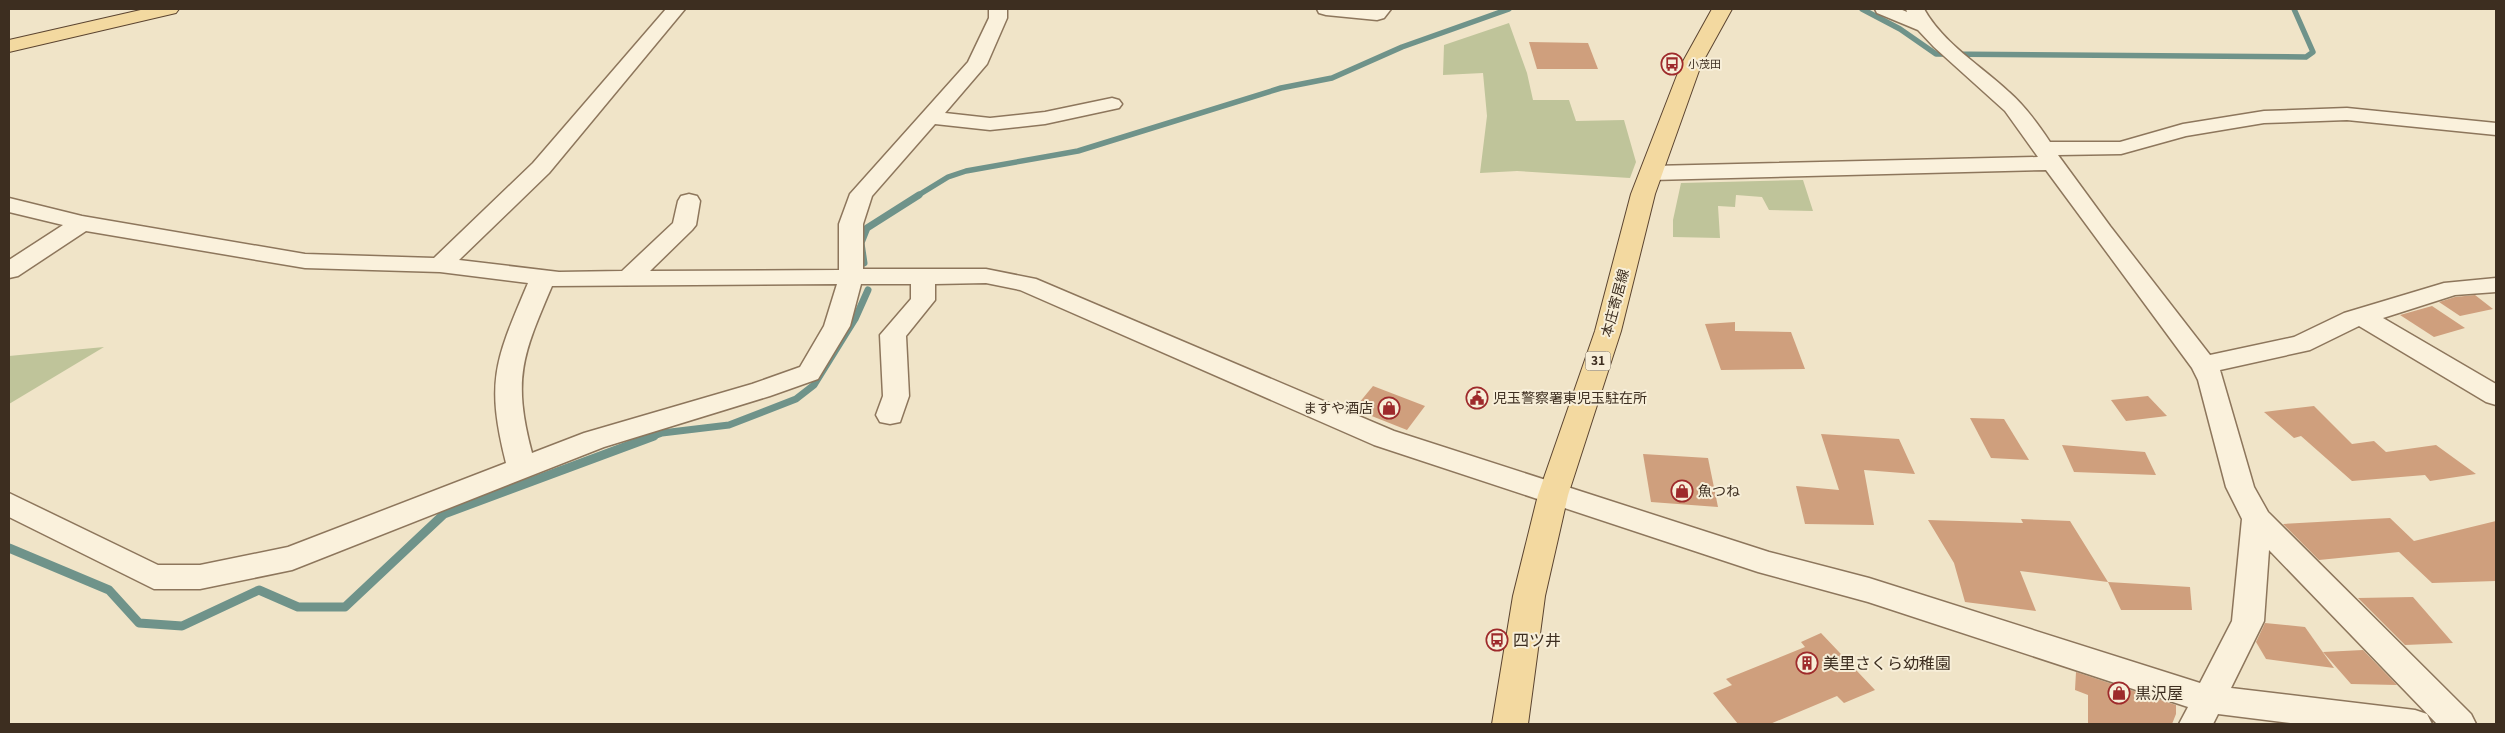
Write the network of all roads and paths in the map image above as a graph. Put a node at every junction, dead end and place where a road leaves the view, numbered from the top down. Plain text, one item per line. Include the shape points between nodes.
1 (169, 9) edge
2 (676, 9) edge
3 (998, 9) edge
4 (1326, 9) edge
5 (1382, 9) edge
6 (1722, 9) edge
7 (1884, 9) edge
8 (1915, 9) edge
9 (1926, 26) junction
10 (9, 46) edge
11 (1112, 104) dead end
12 (929, 117) junction
13 (2496, 129) edge
14 (2047, 156) junction
15 (1652, 174) junction
16 (689, 201) dead end
17 (9, 205) edge
18 (82, 223) junction
19 (440, 265) junction
20 (9, 271) edge
21 (924, 275) junction
22 (542, 277) junction
23 (851, 277) junction
24 (628, 279) junction
25 (2496, 286) edge
26 (2362, 317) junction
27 (2204, 365) junction
28 (2496, 396) edge
29 (890, 415) dead end
30 (522, 468) junction
31 (1553, 495) junction
32 (9, 504) edge
33 (2257, 519) junction
34 (2201, 712) edge
35 (1510, 724) edge
36 (2414, 724) edge
37 (2459, 724) edge

1 - 10 main road
2 - 19 street via 542,168
3 - 12 street via 998,18 977,64
4 - 5 street via 1377,14
6 - 15 main road, 本庄寄居線 / 31 via 1692,65
7 - 9 street
8 - 9 street
9 - 14 street via 2005,99
11 - 12 street via 1044,118 990,124
12 - 23 street via 861,194 851,224
13 - 14 street via 2347,114 2264,117 2183,130 2120,148
14 - 15 street
14 - 27 street
15 - 31 main road, 本庄寄居線 / 31 via 1643,194 1608,331
16 - 24 street via 684,225
17 - 18 street
18 - 19 street via 304,261
18 - 20 street
19 - 22 street
21 - 23 street
21 - 29 street via 923,300 893,335 896,396
21 - 31 street via 986,276 1027,284 1384,438
22 - 24 street
22 - 30 street via 516,342 510,368 508,402
23 - 24 street
23 - 30 street via 837,326 810,373 594,440
25 - 26 street via 2454,288
26 - 27 street via 2301,344
26 - 28 street
27 - 33 street via 2240,487
30 - 32 street via 292,558 200,577 154,577
31 - 34 street via 1769,564 1869,590
31 - 35 main road, 本庄寄居線 / 31 via 1528,596
33 - 34 street via 2248,620
33 - 37 street
34 - 36 street

